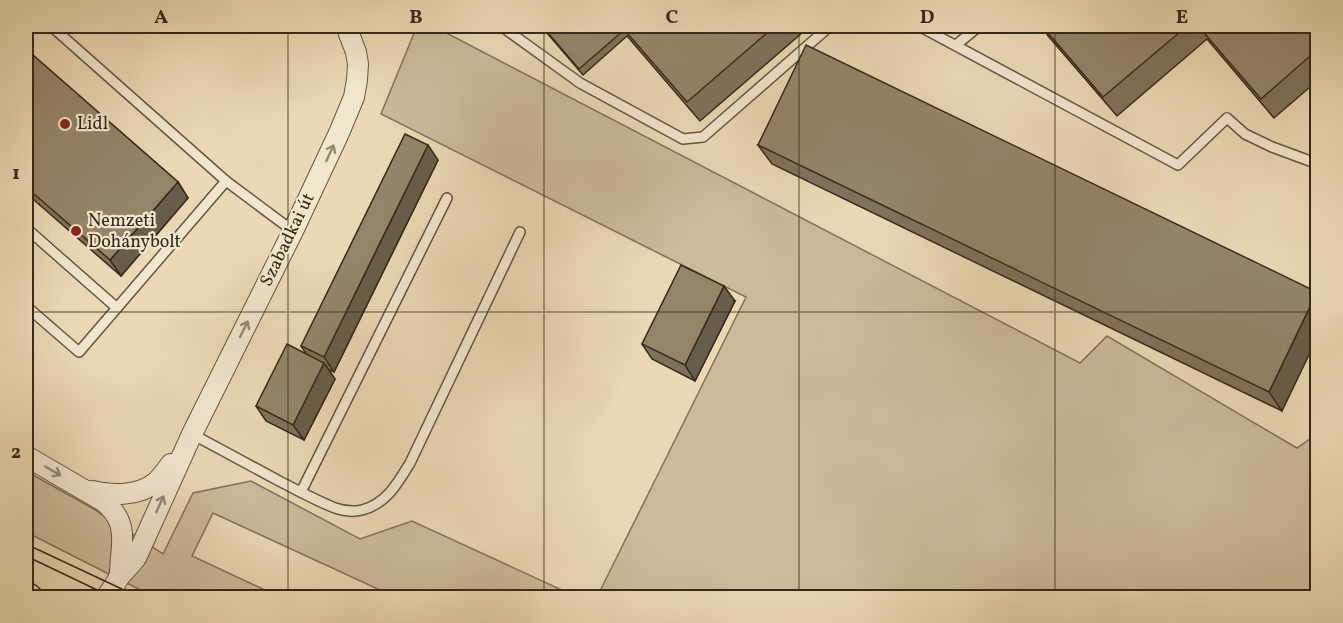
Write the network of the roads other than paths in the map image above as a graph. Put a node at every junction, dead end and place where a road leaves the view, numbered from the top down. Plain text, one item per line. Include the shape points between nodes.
1 (51, 26) edge
2 (346, 26) edge
3 (501, 26) edge
4 (830, 26) edge
5 (919, 26) edge
6 (979, 26) edge
7 (956, 45) junction
8 (1317, 164) edge
9 (226, 181) junction
10 (447, 198) dead end
11 (26, 228) edge
12 (293, 231) junction
13 (520, 232) dead end
14 (26, 306) edge
15 (117, 308) junction
16 (189, 441) junction
17 (26, 456) edge
18 (81, 487) junction
19 (302, 492) junction
20 (119, 577) junction
21 (106, 597) edge

1 - 9 lane
12 -> 2 street, Szabadkai út via 354,97 358,64
3 - 4 lane via 580,83 683,139 703,137
5 - 7 lane
6 - 7 lane
7 - 8 lane via 1178,165 1227,118 1245,134
9 - 12 lane
9 - 15 lane
10 - 19 lane
11 - 15 lane
16 -> 12 street, Szabadkai út
13 - 19 lane via 410,463 389,495 376,505 351,511
14 - 15 lane via 79,352
16 - 18 street, Szabadkai út via 154,484 143,489 117,494
16 - 19 lane
20 -> 16 street, Szabadkai út via 136,558
17 -> 18 street
18 - 20 street via 117,515 123,537
20 - 21 street, Szabadkai út

